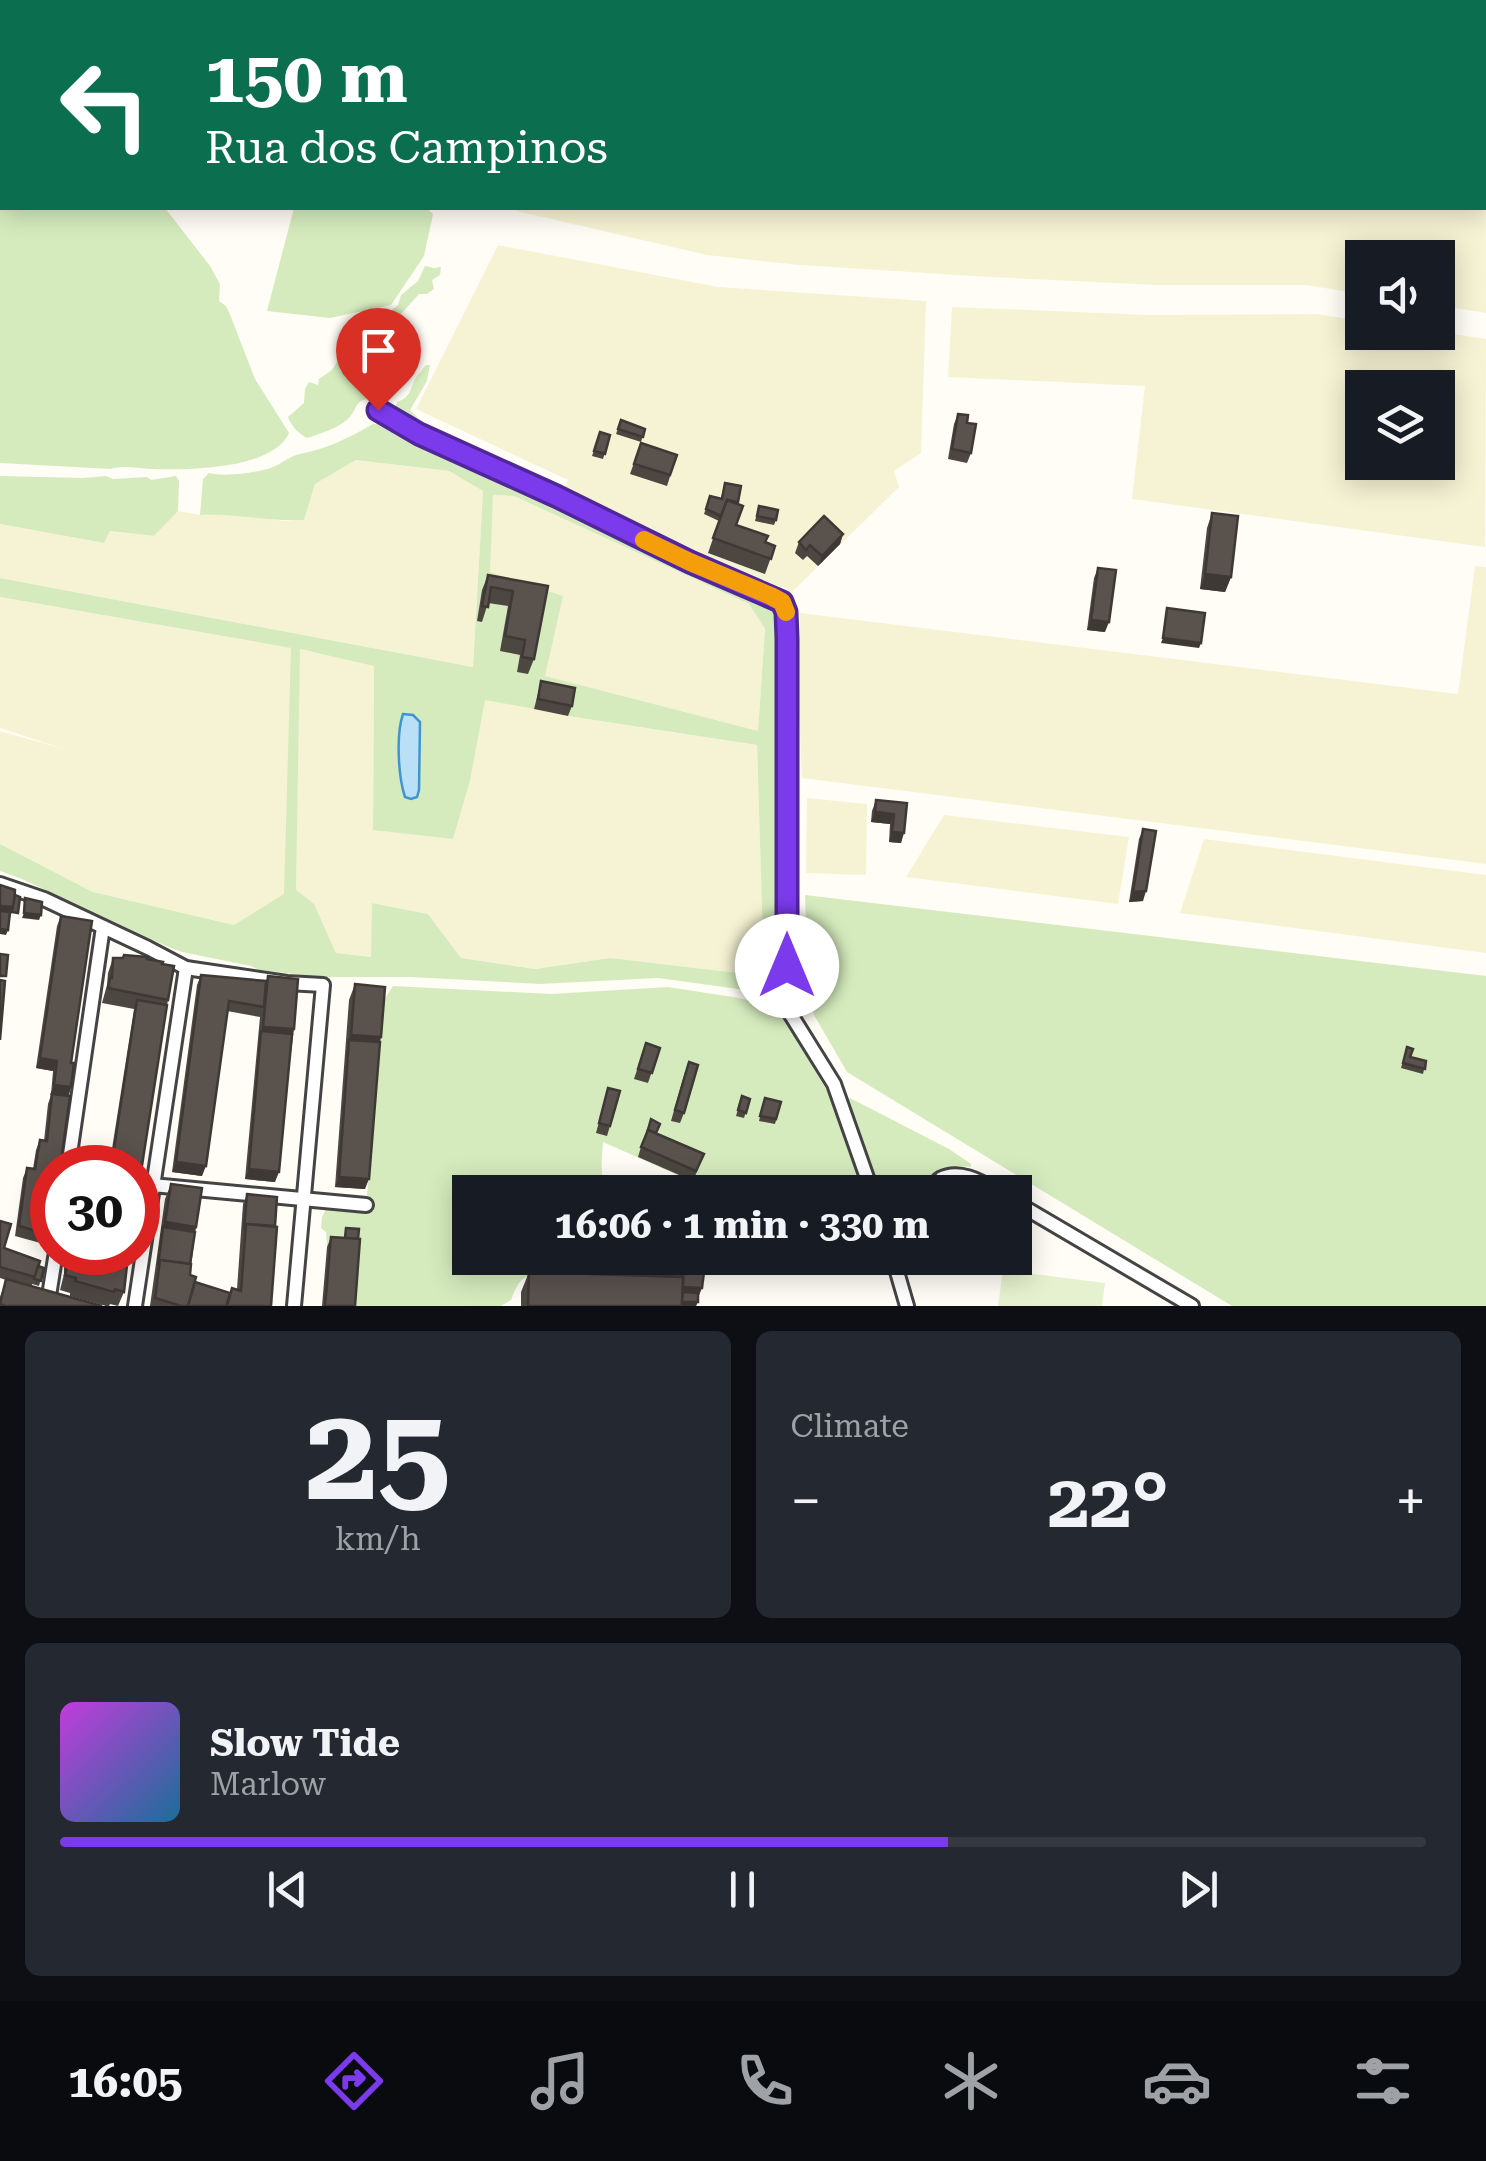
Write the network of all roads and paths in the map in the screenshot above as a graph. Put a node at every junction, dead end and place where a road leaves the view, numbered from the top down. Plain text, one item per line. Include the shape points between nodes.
1 (378, 410) dead end
2 (0, 884) edge
3 (103, 927) junction
4 (186, 968) junction
5 (71, 1145) edge
6 (158, 1145) edge
7 (866, 1175) edge
8 (160, 1187) edge
9 (303, 1199) junction
10 (366, 1204) dead end
11 (1032, 1212) edge
12 (56, 1275) edge
13 (139, 1275) edge
14 (897, 1275) edge
15 (32, 1298) edge
16 (55, 1304) edge
17 (135, 1306) edge
18 (294, 1306) edge
19 (907, 1306) edge
20 (1192, 1306) edge

1 - 7 street via 782,602 788,1010 834,1084
2 - 3 street
3 - 4 street
3 - 5 street
4 - 6 street
4 - 9 street via 322,985
8 - 9 street
9 - 10 street
9 - 18 street
11 - 20 street
12 - 16 street
13 - 17 street
14 - 19 street
15 - 16 street

